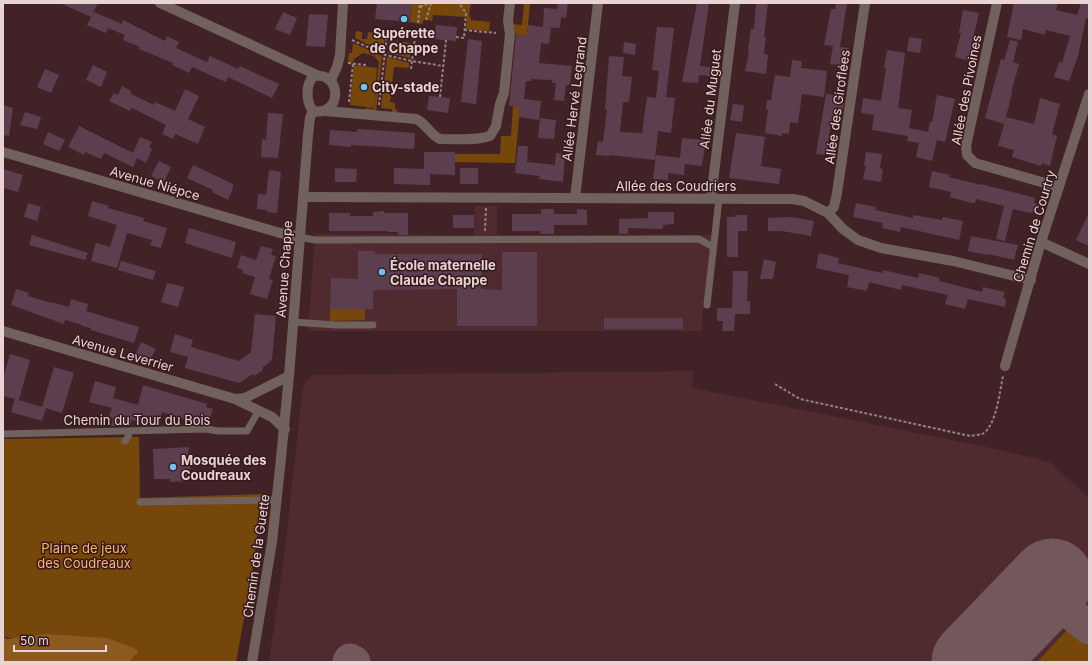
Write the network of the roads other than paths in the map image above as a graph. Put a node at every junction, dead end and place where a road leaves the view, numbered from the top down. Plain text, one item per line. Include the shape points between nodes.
1 (160, 3) edge
2 (343, 3) edge
3 (510, 3) edge
4 (598, 3) edge
5 (735, 3) edge
6 (865, 3) edge
7 (997, 3) edge
8 (295, 64) junction
9 (319, 76) junction
10 (331, 80) junction
11 (308, 84) junction
12 (1089, 94) edge
13 (326, 110) junction
14 (313, 111) junction
15 (3, 152) edge
16 (1059, 187) junction
17 (303, 197) junction
18 (576, 198) junction
19 (715, 198) junction
20 (828, 213) junction
21 (299, 237) junction
22 (1041, 242) junction
23 (713, 247) junction
24 (1089, 264) edge
25 (1031, 280) junction
26 (708, 306) dead end
27 (293, 322) junction
28 (373, 325) dead end
29 (3, 331) edge
30 (1005, 366) road end
31 (289, 376) junction
32 (261, 389) junction
33 (235, 399) junction
34 (259, 410) junction
35 (284, 429) junction
36 (130, 431) junction
37 (3, 434) edge
38 (125, 441) dead end
39 (277, 500) junction
40 (140, 502) dead end
41 (252, 662) edge

1 - 8 street
2 - 10 street via 340,55
3 - 13 street via 510,34 504,93 496,126 490,136 440,139 418,119 404,115 378,116
4 - 18 street, Allée Hervé Legrand
5 - 19 street, Allée du Muguet
6 - 20 street, Allée des Giroflées via 837,193 834,207
7 - 16 street, Allée des Pivoines via 966,146 967,155 975,163
8 - 9 street
8 - 11 street
9 - 10 street
9 - 11 street via 314,76
10 - 13 street via 334,97 332,107
11 - 14 street via 308,101
12 - 16 street, Chemin de Courtry
13 - 14 street
14 - 17 street, Avenue Chappe via 308,135
15 - 21 street, Avenue Niépce
16 - 22 street, Chemin de Courtry
17 - 18 street, Allée des Coudriers
17 - 21 street, Avenue Chappe
18 - 19 street, Allée des Coudriers
19 - 20 street, Allée des Coudriers via 792,198 804,200
19 - 23 lane
20 - 25 street, Allée des Coudriers via 858,240 881,248 952,261
21 - 23 lane via 312,240 699,239
21 - 27 street, Avenue Chappe
22 - 24 street
22 - 25 street, Chemin de Courtry
23 - 26 lane
25 - 30 street, Chemin de Courtry
27 - 28 lane
27 - 31 street, Avenue Chappe
29 - 33 street, Avenue Leverrier
31 - 32 street
31 - 35 street, Avenue Chappe
32 - 33 street via 245,398
32 - 34 street
33 - 34 street, Avenue Leverrier
34 - 35 street, Avenue Leverrier via 272,417
34 - 36 lane, Chemin du Tour du Bois via 247,431
35 - 39 street, Chemin de la Guette
36 - 37 lane, Chemin du Tour du Bois
36 - 38 lane
39 - 40 lane
39 - 41 street, Chemin de la Guette

